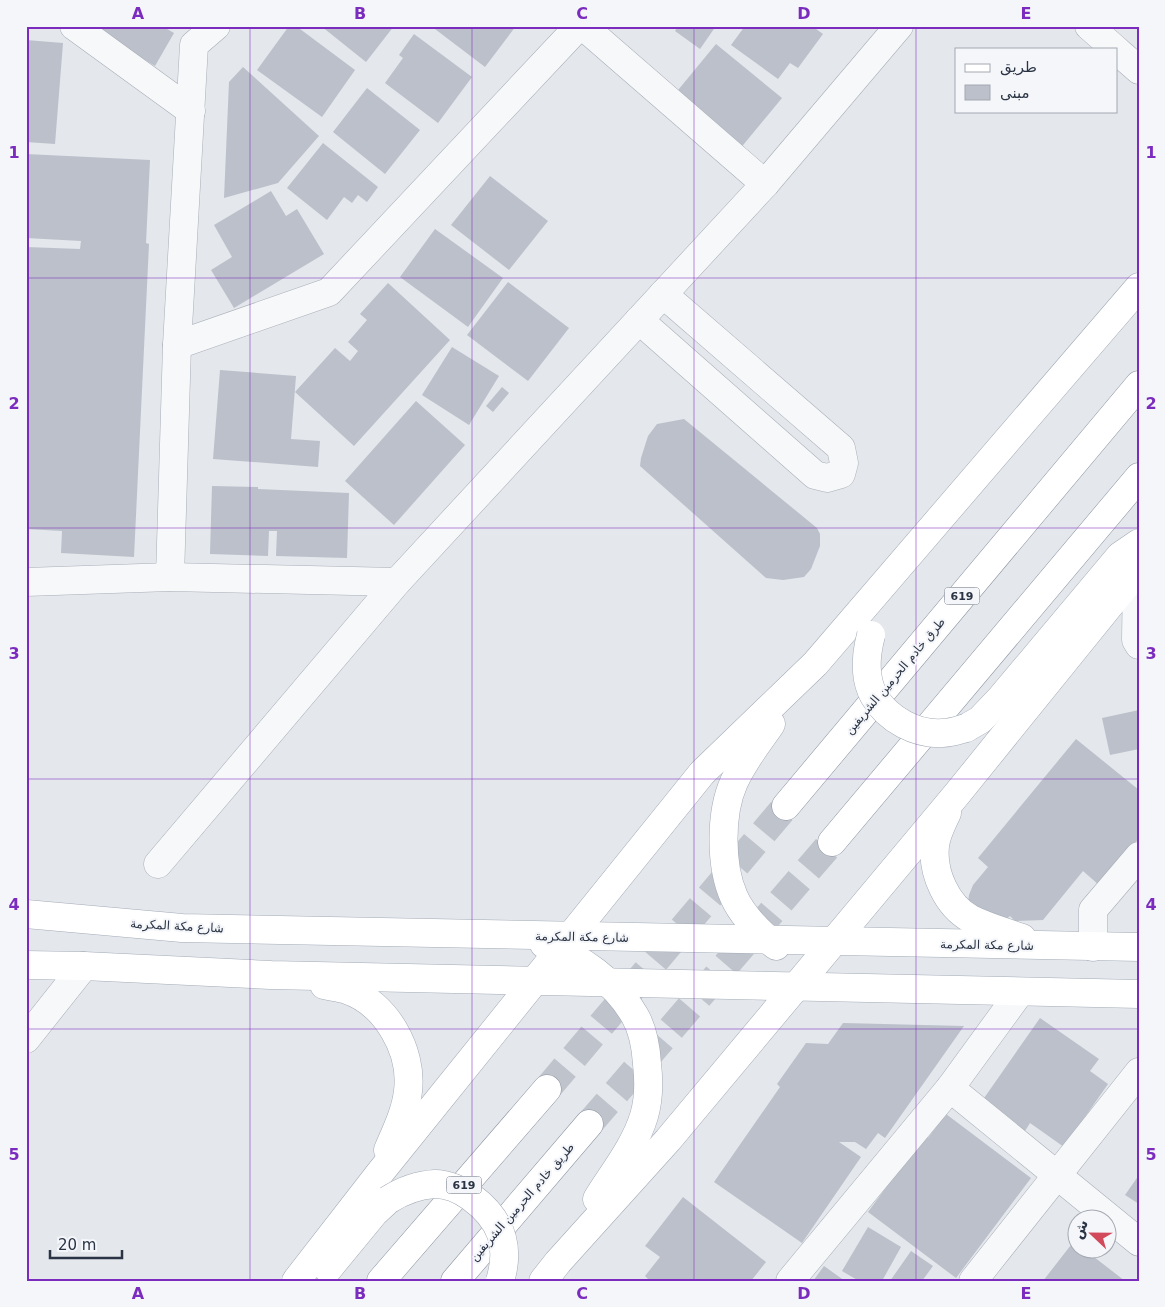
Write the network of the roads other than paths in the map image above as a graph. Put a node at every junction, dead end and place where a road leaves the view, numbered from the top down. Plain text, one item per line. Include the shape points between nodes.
1 (74, 26) edge
2 (216, 26) edge
3 (581, 26) edge
4 (899, 26) edge
5 (1089, 26) edge
6 (1115, 48) edge
7 (1118, 51) edge
8 (1139, 70) edge
9 (191, 112) junction
10 (765, 184) junction
11 (1139, 287) edge
12 (663, 294) junction
13 (639, 320) junction
14 (177, 345) junction
15 (1139, 386) edge
16 (1034, 409) junction
17 (1139, 477) edge
18 (1139, 543) edge
19 (1138, 570) edge
20 (170, 577) junction
21 (26, 582) edge
22 (397, 582) junction
23 (1139, 645) edge
24 (815, 664) junction
25 (956, 794) junction
26 (786, 806) tunnel mouth
27 (832, 842) tunnel mouth
28 (1139, 856) edge
29 (158, 864) dead end
30 (26, 914) edge
31 (770, 940) junction
32 (833, 942) junction
33 (565, 943) junction
34 (1044, 946) junction
35 (1093, 947) junction
36 (1139, 947) edge
37 (26, 965) edge
38 (84, 966) junction
39 (271, 975) junction
40 (804, 977) junction
41 (534, 981) junction
42 (607, 982) junction
43 (1020, 992) junction
44 (1139, 994) edge
45 (26, 1039) edge
46 (1139, 1072) edge
47 (950, 1088) junction
48 (547, 1089) tunnel mouth
49 (589, 1124) tunnel mouth
50 (379, 1174) junction
51 (1056, 1174) junction
52 (1139, 1242) edge
53 (551, 1271) edge
54 (296, 1281) edge
55 (319, 1281) edge
56 (381, 1281) edge
57 (455, 1281) edge
58 (500, 1281) edge
59 (790, 1281) edge
60 (973, 1281) edge

1 - 9 street
2 - 9 street via 194,45
3 - 10 street
3 - 14 street via 329,292
4 - 10 street
5 - 6 street
7 - 8 street
9 - 14 street
10 - 12 street
11 - 16 main road
12 - 13 street
12 - 13 street via 841,448 844,463 840,474 827,478 815,475
13 - 22 street
14 - 20 street
15 - 26 main road, طرق خادم الحرمين الشريفين / 619
16 - 18 main road, bridge via 983,494 880,617 866,652 873,695 882,708 918,730 944,733 966,728 980,720 1120,556
16 - 24 main road
17 - 27 main road
19 - 23 street via 1136,640
19 - 25 main road
20 - 21 street
20 - 22 street
22 - 29 street
24 - 31 main road via 745,760 733,784 726,812 725,862 734,898
24 - 33 main road via 702,773
25 - 32 main road
25 - 34 main road via 935,846 941,884 950,899 970,918
28 - 35 street via 1093,910
30 - 33 main road, شارع مكة المكرمة via 182,928 512,935
31 - 32 main road, شارع مكة المكرمة
31 - 33 main road, شارع مكة المكرمة
31 - 40 main road via 793,958
32 - 34 main road, شارع مكة المكرمة
32 - 40 main road
33 - 41 main road
33 - 42 main road via 581,962
34 - 35 main road, شارع مكة المكرمة
35 - 36 main road, شارع مكة المكرمة
37 - 38 main road
38 - 39 main road
38 - 45 street
39 - 41 main road
39 - 50 main road via 347,990 363,998 384,1018 402,1044 407,1061 405,1108
40 - 42 main road
40 - 43 main road via 870,988
40 - 53 main road via 668,1140
41 - 42 main road
41 - 50 main road
42 - 53 main road via 627,1004 642,1032 648,1067 644,1115 637,1136
43 - 44 main road
43 - 47 street
46 - 51 street
47 - 51 street
47 - 59 street
48 - 56 main road, 619
49 - 57 main road, طريق خادم الحرمين الشريفين
50 - 54 main road
51 - 52 street
51 - 60 street
55 - 58 main road, bridge via 388,1200 403,1191 436,1184 467,1194 492,1215 504,1250

